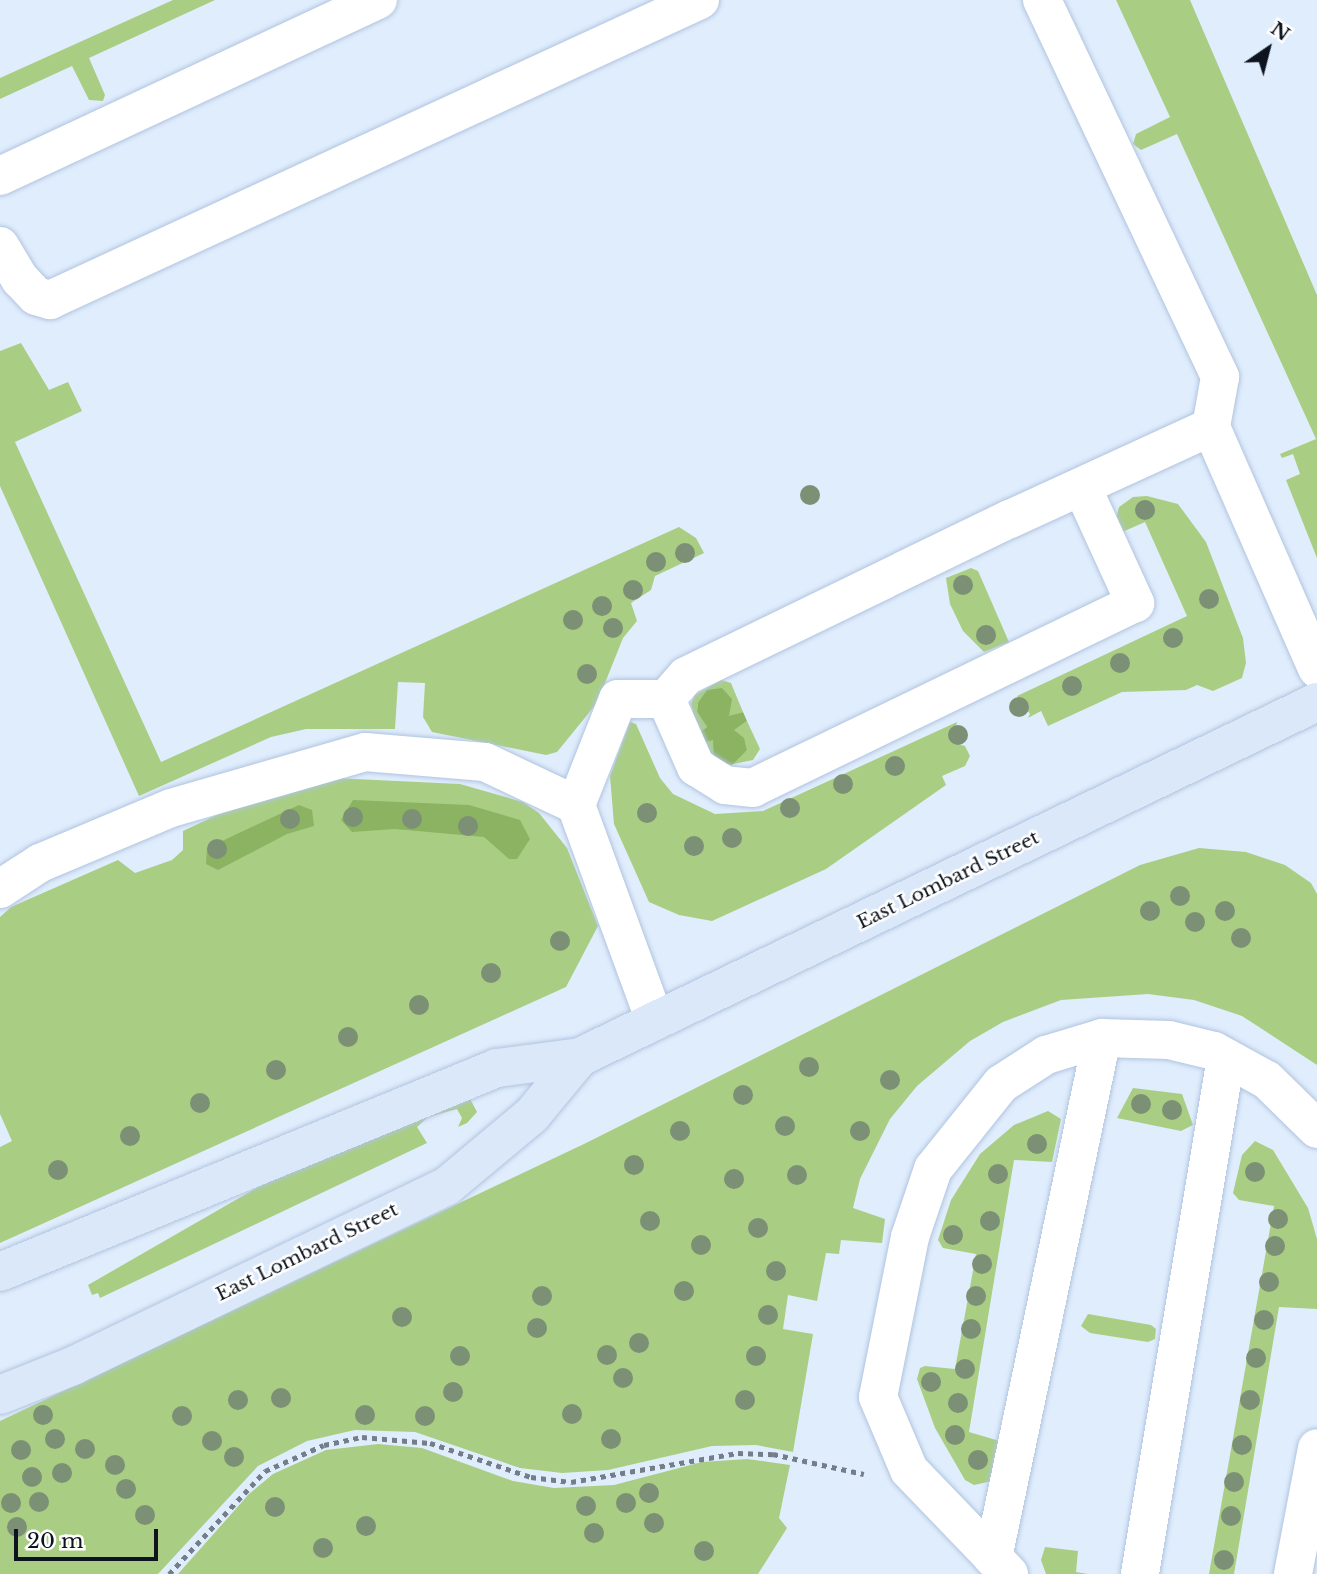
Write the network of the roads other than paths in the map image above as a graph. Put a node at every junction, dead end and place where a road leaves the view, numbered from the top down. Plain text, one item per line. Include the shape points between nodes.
1 (378, 0) edge
2 (700, 0) edge
3 (1042, 0) edge
4 (0, 176) edge
5 (0, 246) edge
6 (1210, 427) junction
7 (1082, 487) junction
8 (1317, 669) edge
9 (666, 699) junction
10 (1317, 702) edge
11 (576, 805) junction
12 (0, 889) edge
13 (655, 1021) junction
14 (1102, 1038) junction
15 (580, 1057) junction
16 (1226, 1058) junction
17 (1317, 1129) edge
18 (0, 1272) edge
19 (0, 1395) edge
20 (1317, 1448) edge
21 (1001, 1566) edge
22 (1140, 1574) edge
23 (1293, 1574) edge

1 - 4 lane
2 - 5 lane via 50,300 36,296 20,279
3 - 6 lane via 1220,377
6 - 7 lane
6 - 8 lane
7 - 9 lane via 686,676
7 - 9 lane via 1135,603 753,788 725,785 696,767
9 - 11 lane via 618,699
10 - 13 main road, East Lombard Street
11 - 12 lane via 485,762 365,752 171,808 40,863
11 - 13 lane
13 - 15 main road, East Lombard Street
14 - 16 lane via 1169,1040
14 - 21 lane
14 - 21 lane via 1046,1055 1001,1084 933,1169 910,1237 878,1397 909,1470
15 - 18 main road, East Lombard Street via 497,1068
15 - 19 main road, East Lombard Street via 532,1115 447,1186 73,1366
16 - 17 lane via 1266,1080
16 - 22 lane
20 - 23 lane

